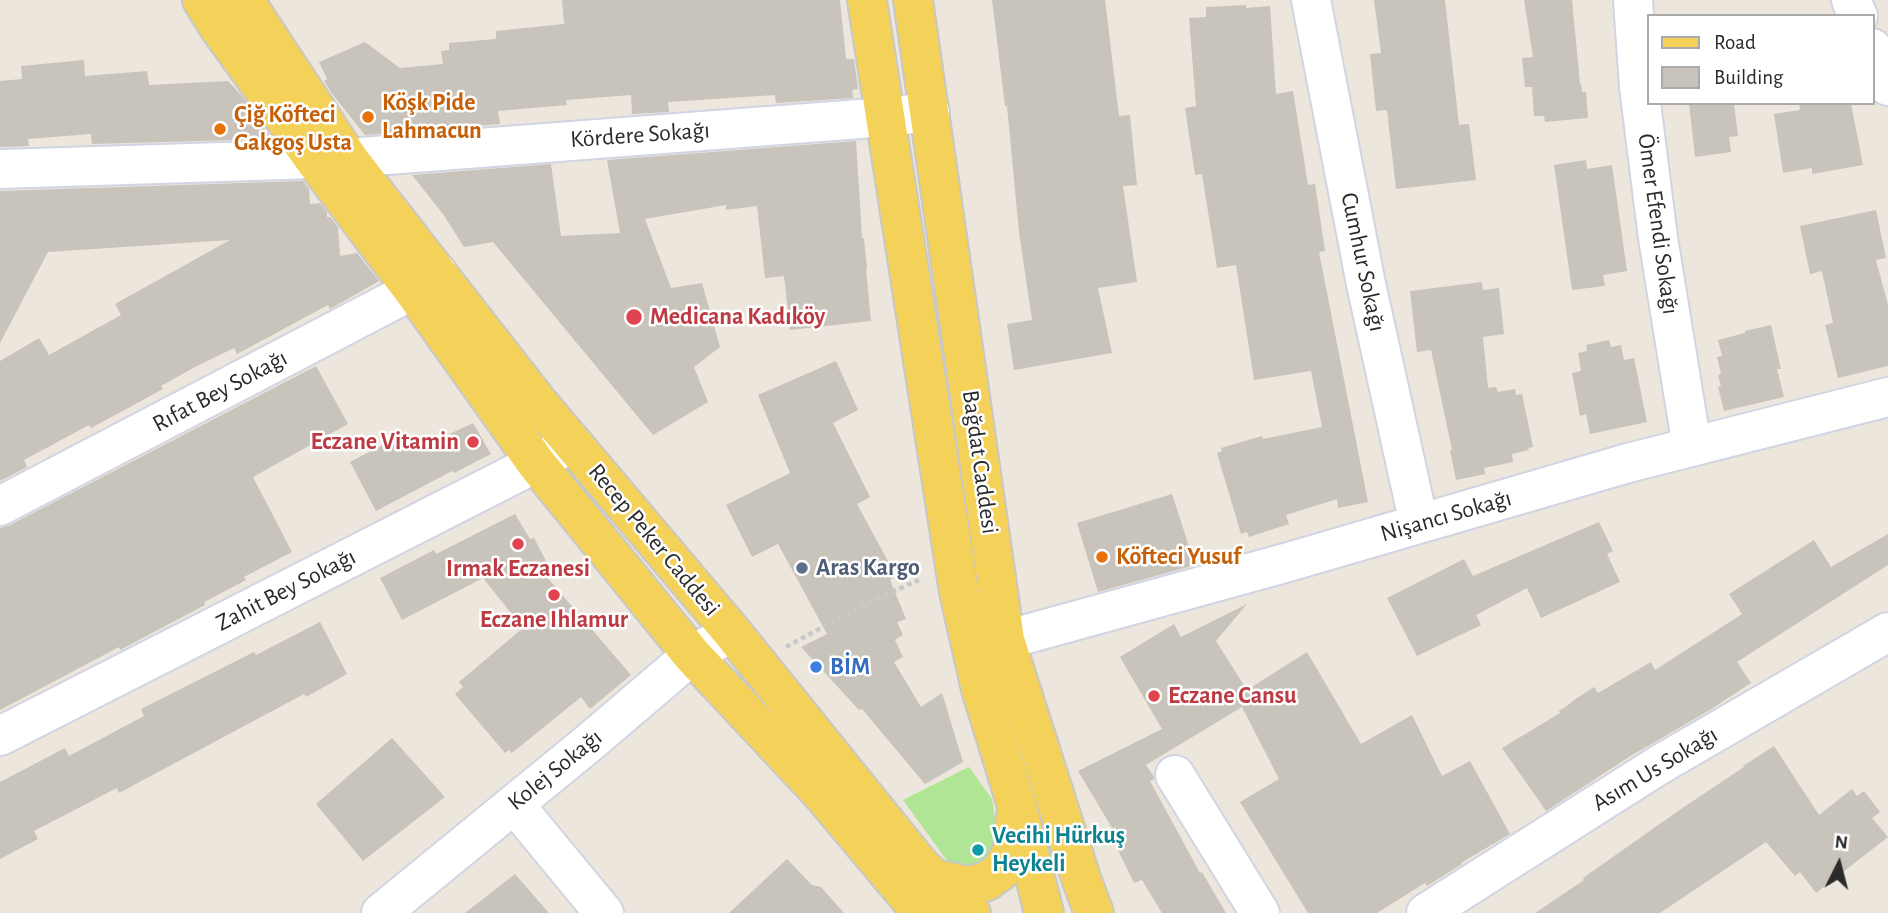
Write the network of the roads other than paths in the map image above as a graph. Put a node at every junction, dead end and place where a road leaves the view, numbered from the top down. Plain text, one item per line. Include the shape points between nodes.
1 (202, 0) edge
2 (244, 0) edge
3 (867, 0) edge
4 (913, 0) edge
5 (1311, 0) edge
6 (1633, 0) edge
7 (1874, 53) edge
8 (1888, 86) edge
9 (930, 112) junction
10 (886, 117) junction
11 (331, 158) junction
12 (0, 169) edge
13 (425, 282) junction
14 (1888, 397) edge
15 (572, 443) junction
16 (1692, 447) junction
17 (536, 463) junction
18 (0, 506) edge
19 (1419, 524) junction
20 (732, 632) junction
21 (1888, 632) edge
22 (1005, 640) junction
23 (692, 655) junction
24 (0, 736) edge
25 (1175, 775) dead end
26 (514, 804) junction
27 (1017, 806) junction
28 (928, 896) edge
29 (382, 913) edge
30 (604, 913) edge
31 (971, 913) edge
32 (1044, 913) edge
33 (1094, 913) edge
34 (1260, 913) edge
35 (1426, 913) edge

1 - 11 main road, Recep Peker Caddesi via 218,26
2 - 11 main road, Recep Peker Caddesi
3 - 10 main road, Bağdat Caddesi
4 - 9 main road, Bağdat Caddesi
5 - 19 street, Cumhur Sokağı
6 - 16 street, Ömer Efendi Sokağı via 1658,238
7 - 8 street
9 - 10 street, Kördere Sokağı
9 - 22 main road, Bağdat Caddesi
10 - 11 street, Kördere Sokağı
10 - 27 main road, Bağdat Caddesi via 959,592 981,689
11 - 12 street, Kördere Sokağı
11 - 13 main road, Recep Peker Caddesi
13 - 15 main road, Recep Peker Caddesi
13 - 17 main road, Recep Peker Caddesi
13 - 18 street, Rıfat Bey Sokağı
14 - 16 street, Nişancı Sokağı
15 - 17 street, Zahit Bey Sokağı
15 - 20 main road, Recep Peker Caddesi
16 - 19 street, Nişancı Sokağı
17 - 23 main road, Recep Peker Caddesi
17 - 24 street, Zahit Bey Sokağı
19 - 22 street, Nişancı Sokağı
20 - 23 street, Kolej Sokağı
20 - 28 main road, Recep Peker Caddesi via 918,863
21 - 35 street, Asım Us Sokağı via 1659,765
22 - 33 main road, Bağdat Caddesi
23 - 26 street, Kolej Sokağı
23 - 28 main road, Recep Peker Caddesi via 823,795
25 - 34 street
26 - 29 street, Kolej Sokağı
26 - 30 street
27 - 28 main road via 1013,849 1002,870 987,881
27 - 32 main road, Bağdat Caddesi
28 - 31 main road, Recep Peker Caddesi

